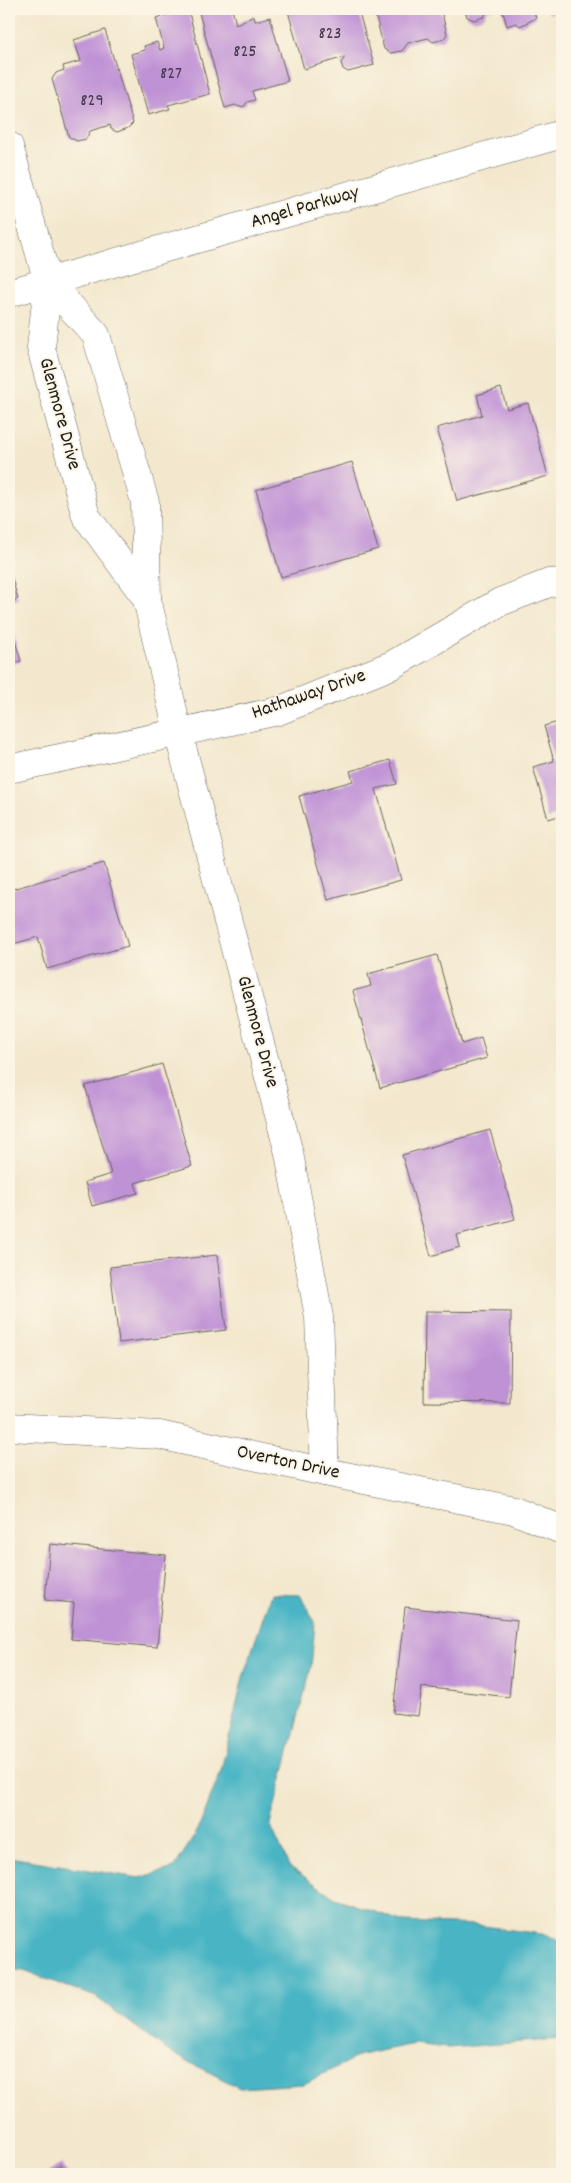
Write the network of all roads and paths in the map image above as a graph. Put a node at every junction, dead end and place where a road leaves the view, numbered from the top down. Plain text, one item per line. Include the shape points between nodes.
1 (562, 134) edge
2 (9, 146) edge
3 (48, 282) junction
4 (9, 293) edge
5 (562, 582) edge
6 (146, 599) junction
7 (178, 732) junction
8 (9, 768) edge
9 (9, 1426) edge
10 (325, 1472) junction
11 (562, 1530) edge

1 - 3 street, Angel Parkway
2 - 3 street
3 - 4 street, Angel Parkway
3 - 6 street, Glenmore Drive via 96,335 145,502
3 - 6 street, Glenmore Drive via 41,348 86,516
5 - 7 street, Hathaway Drive via 550,583 500,602 392,665 278,711
6 - 7 street, Glenmore Drive
7 - 8 street, Hathaway Drive
7 - 10 street, Glenmore Drive via 289,1154 319,1317
9 - 10 street, Overton Drive via 159,1435
10 - 11 street, Overton Drive via 514,1510

